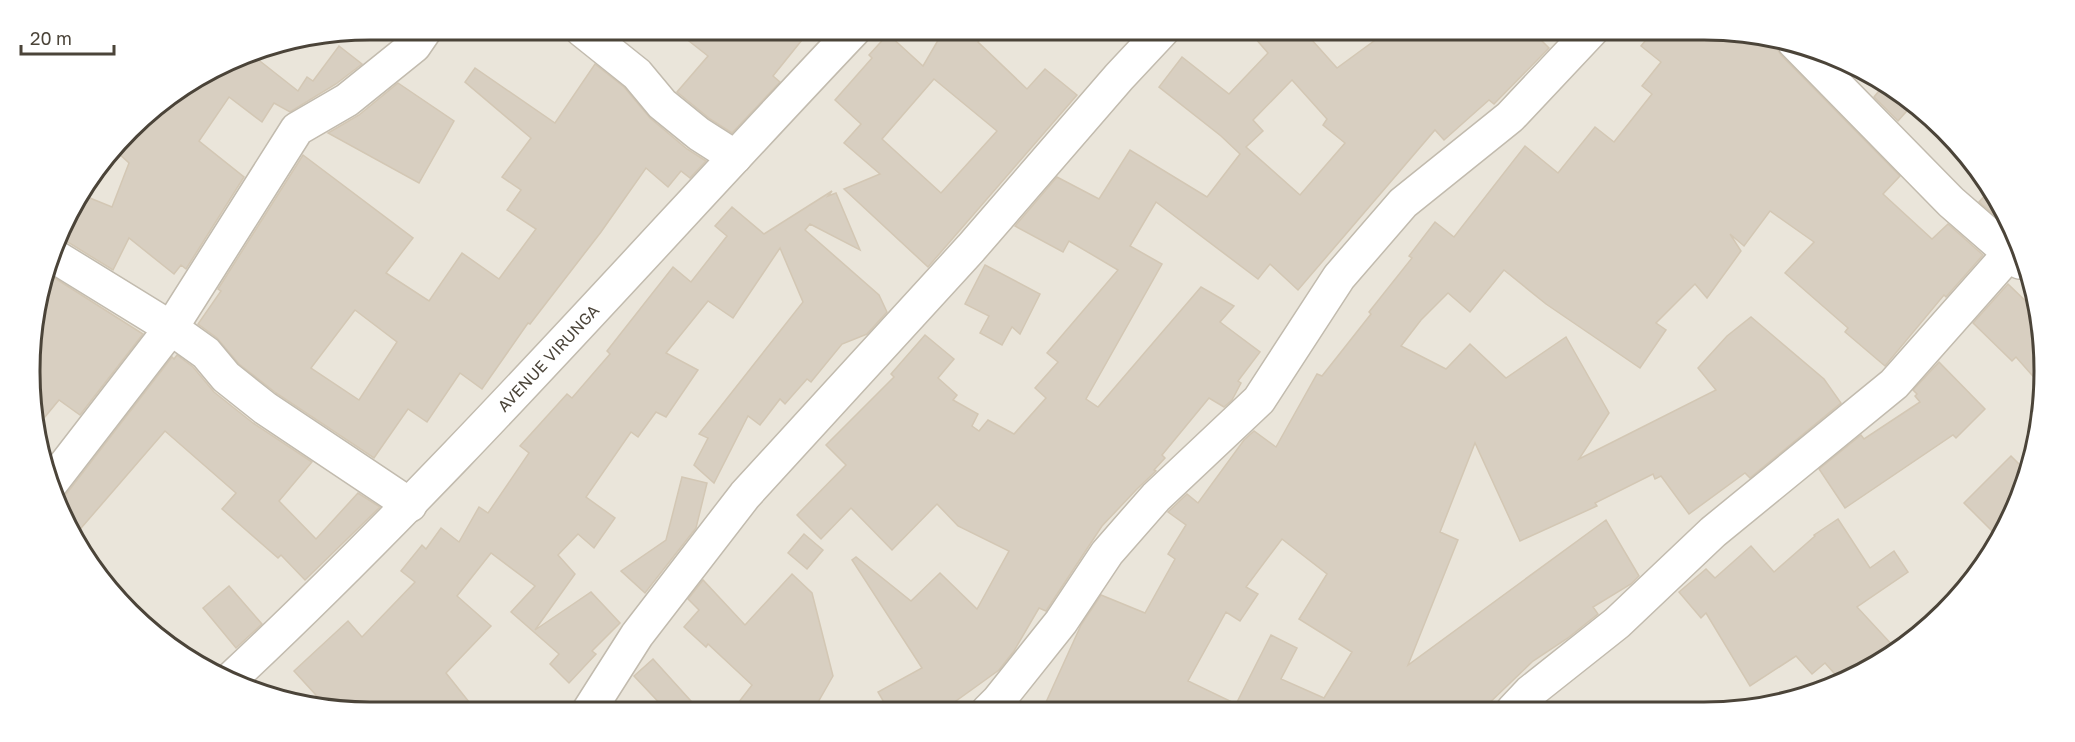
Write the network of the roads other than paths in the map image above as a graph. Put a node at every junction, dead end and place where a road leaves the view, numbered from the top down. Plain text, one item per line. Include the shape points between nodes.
1 (417, 41) edge
2 (596, 41) edge
3 (844, 41) edge
4 (1153, 41) edge
5 (1582, 41) edge
6 (1810, 58) edge
7 (735, 156) junction
8 (2013, 255) edge
9 (2014, 258) edge
10 (60, 260) edge
11 (171, 328) junction
12 (57, 475) edge
13 (410, 505) junction
14 (238, 673) edge
15 (594, 702) edge
16 (997, 702) edge
17 (1521, 702) edge

1 - 11 street via 346,100 297,129
2 - 7 street via 637,74 662,104
3 - 7 street, AVENUE VIRUNGA
4 - 15 street via 971,248 745,495 637,635
5 - 16 street via 1510,117 1403,203 1338,277 1259,400 1156,497 1107,553 1061,622
6 - 8 street via 1951,202
7 - 13 street, AVENUE VIRUNGA
9 - 17 street via 1894,384 1713,532 1617,623
10 - 11 street
11 - 12 street
11 - 13 street via 206,353 226,377 265,408
13 - 14 street, AVENUE VIRUNGA

